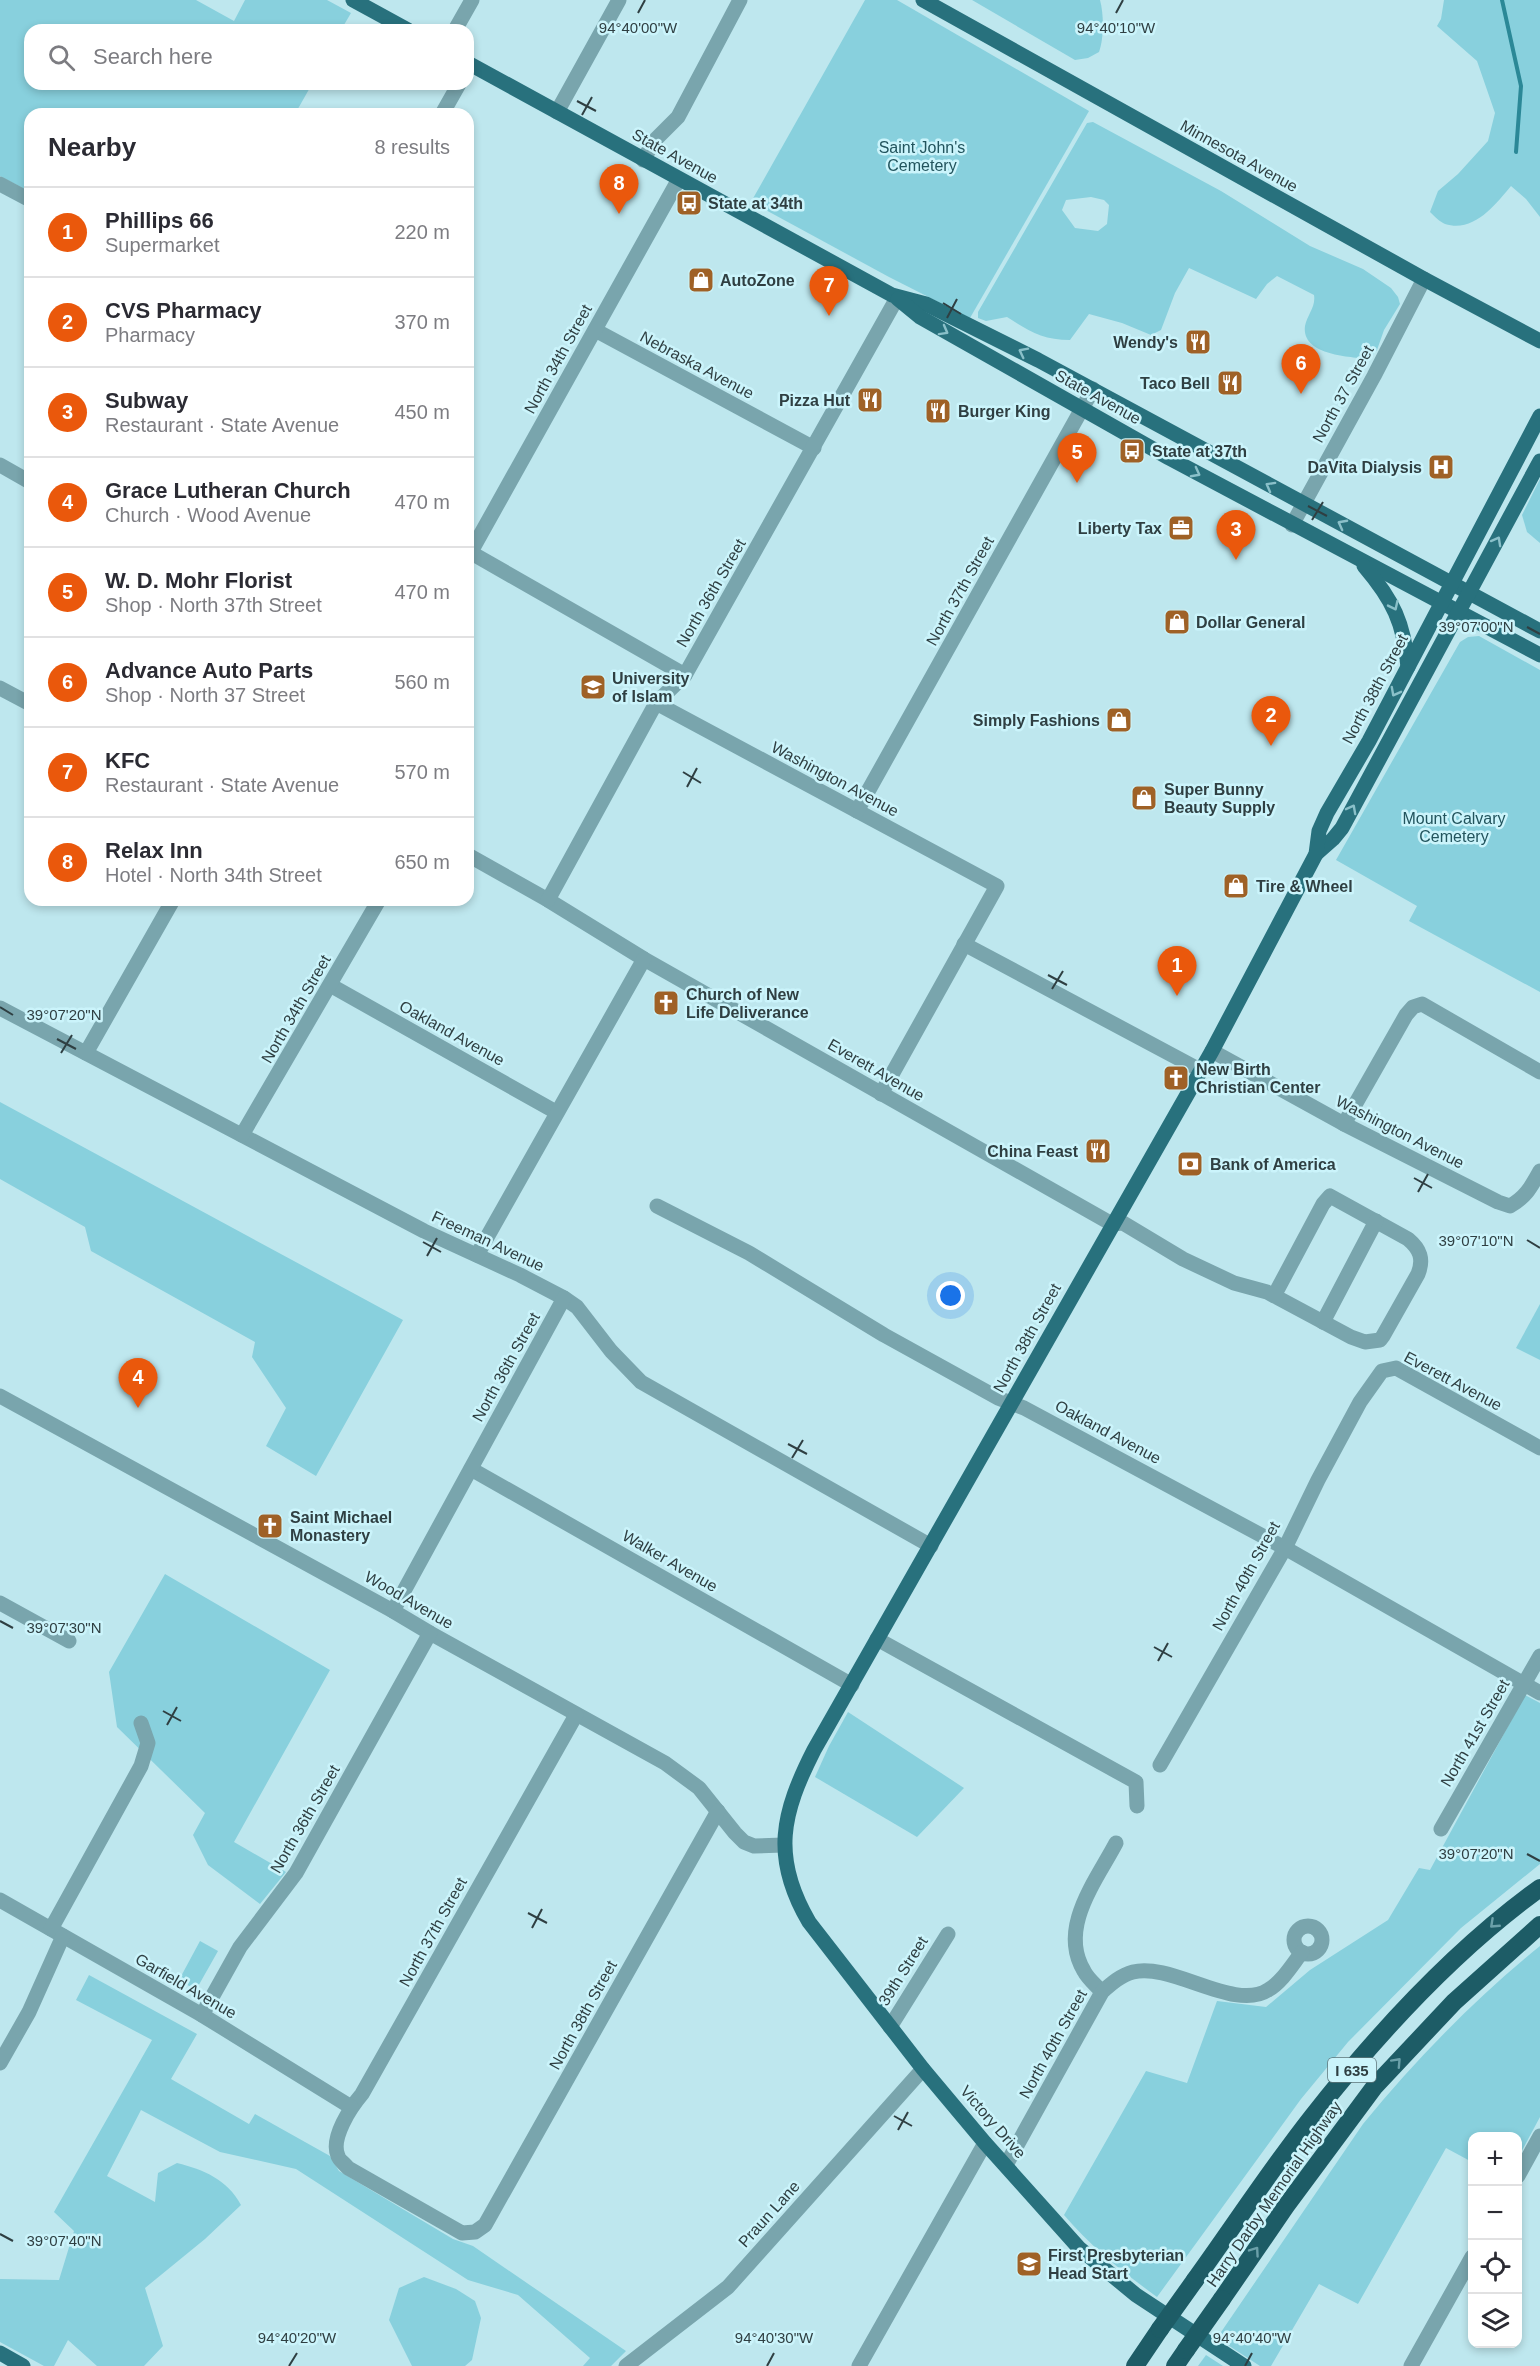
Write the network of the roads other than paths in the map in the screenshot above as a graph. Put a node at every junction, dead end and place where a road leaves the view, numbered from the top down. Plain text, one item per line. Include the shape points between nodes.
1 (353, 0) edge
2 (472, 0) edge
3 (619, 0) edge
4 (740, 0) edge
5 (923, 0) edge
6 (397, 24) edge
7 (458, 24) edge
8 (474, 68) edge
9 (456, 90) edge
10 (445, 108) edge
11 (557, 112) junction
12 (643, 160) junction
13 (679, 179) junction
14 (0, 184) edge
15 (24, 197) edge
16 (1424, 279) junction
17 (897, 298) junction
18 (595, 330) junction
19 (1540, 341) edge
20 (1093, 389) junction
21 (1082, 410) junction
22 (1540, 416) edge
23 (814, 448) junction
24 (1540, 461) edge
25 (0, 465) edge
26 (24, 479) edge
27 (1304, 504) junction
28 (1292, 525) junction
29 (474, 545) edge
30 (474, 557) edge
31 (1359, 560) junction
32 (1452, 583) junction
33 (1469, 592) junction
34 (1442, 603) junction
35 (1460, 612) junction
36 (1540, 631) edge
37 (1540, 655) edge
38 (1408, 667) junction
39 (685, 675) junction
40 (0, 688) edge
41 (24, 701) edge
42 (656, 703) junction
43 (857, 811) junction
44 (1316, 854) junction
45 (474, 858) edge
46 (548, 900) junction
47 (170, 906) edge
48 (376, 906) edge
49 (964, 944) junction
50 (644, 958) junction
51 (330, 986) junction
52 (0, 1008) edge
53 (1212, 1050) junction
54 (86, 1053) junction
55 (1200, 1070) junction
56 (1540, 1072) edge
57 (881, 1094) junction
58 (556, 1112) junction
59 (1344, 1124) junction
60 (242, 1135) junction
61 (1540, 1171) edge
62 (657, 1206) dead end
63 (1376, 1221) junction
64 (1112, 1224) junction
65 (477, 1255) junction
66 (1274, 1296) junction
67 (564, 1298) junction
68 (1323, 1322) junction
69 (0, 1396) edge
70 (1360, 1402) joint
71 (1011, 1404) junction
72 (1540, 1448) edge
73 (471, 1468) junction
74 (931, 1546) junction
75 (1285, 1548) junction
76 (0, 1603) edge
77 (393, 1611) junction
78 (430, 1634) junction
79 (877, 1639) junction
80 (69, 1641) dead end
81 (1540, 1656) edge
82 (852, 1685) junction
83 (1524, 1685) junction
84 (1540, 1693) edge
85 (576, 1715) junction
86 (141, 1723) dead end
87 (1160, 1765) dead end
88 (1137, 1806) dead end
89 (718, 1811) junction
90 (1441, 1828) dead end
91 (1116, 1844) dead end
92 (783, 1845) junction
93 (1540, 1888) edge
94 (0, 1900) edge
95 (1540, 1925) edge
96 (57, 1932) junction
97 (948, 1934) dead end
98 (1302, 1952) dead end
99 (1102, 1992) junction
100 (202, 2015) junction
101 (890, 2027) junction
102 (0, 2063) edge
103 (923, 2069) junction
104 (351, 2107) junction
105 (1540, 2136) edge
106 (985, 2143) junction
107 (1006, 2165) junction
108 (348, 2168) joint
109 (1522, 2169) edge
110 (1468, 2266) edge
111 (0, 2353) edge
112 (23, 2366) edge
113 (626, 2366) edge
114 (860, 2366) edge
115 (1135, 2366) edge
116 (1175, 2366) edge
117 (1244, 2366) edge
118 (1411, 2366) edge

1 - 6 main road
2 - 7 street
3 - 11 street
4 - 12 street via 678,117 655,140
5 - 16 main road, Minnesota Avenue
8 - 11 main road, State Avenue
9 - 10 street
11 - 12 main road, State Avenue
12 - 13 main road, State Avenue
13 - 17 main road, State Avenue
13 - 18 street, North 34th Street
14 - 15 street
16 - 19 main road, Minnesota Avenue
16 - 27 street, North 37 Street
20 -> 17 main road, State Avenue via 926,304
17 -> 21 main road, State Avenue via 920,317
17 - 23 street, North 36th Street
18 - 23 street, Nebraska Avenue
18 - 29 street, North 34th Street
20 - 21 street, North 37th Street
27 -> 20 main road, State Avenue
21 -> 28 main road, State Avenue
21 - 43 street, North 37th Street
22 - 32 main road, North 38th Street
23 - 39 street, North 36th Street
33 -> 24 main road, North 38th Street
25 - 26 street
27 - 28 street, North 37 Street
32 -> 27 main road, State Avenue
28 - 31 main road, State Avenue
30 - 39 street
31 - 34 main road, State Avenue
31 -> 38 main road via 1397,613
32 - 33 main road, State Avenue
32 - 34 main road, North 38th Street
33 - 35 main road, North 38th Street
33 - 36 main road, State Avenue
34 - 35 main road, State Avenue
34 - 38 main road, North 38th Street
35 - 37 main road, State Avenue
44 -> 35 main road, North 38th Street via 1342,828
38 -> 44 main road, North 38th Street via 1327,813 1319,831
39 - 42 street, North 36th Street
40 - 41 street
42 - 43 street, Washington Avenue
42 - 46 street, North 36th Street
43 - 49 street, Washington Avenue via 997,886
44 - 53 main road, North 38th Street
45 - 46 street, Everett Avenue
46 - 50 street, Everett Avenue
47 - 54 street
48 - 51 street, North 34th Street
49 - 55 street
49 - 57 street
50 - 57 street, Everett Avenue
50 - 58 street
51 - 58 street, Oakland Avenue
51 - 60 street, North 34th Street
52 - 54 street, Freeman Avenue
53 - 55 main road, North 38th Street
53 - 59 street, Washington Avenue
54 - 60 street, Freeman Avenue
55 - 64 main road, North 38th Street
56 - 59 street via 1422,1004 1406,1015
57 - 64 street, Everett Avenue
58 - 65 street
59 - 61 street, Washington Avenue via 1510,1206 1527,1195
60 - 65 street, Freeman Avenue
62 - 71 street, Oakland Avenue via 749,1253 884,1335
63 - 66 street, Everett Avenue via 1330,1196
63 - 68 street
63 - 68 street, Everett Avenue via 1416,1245 1422,1264 1418,1274 1380,1340 1365,1342
64 - 66 street, Everett Avenue via 1123,1222 1184,1259 1234,1283
64 - 71 main road, North 38th Street
65 - 67 street, Freeman Avenue
66 - 68 street, Everett Avenue
67 - 73 street, North 36th Street
67 - 74 street, Freeman Avenue via 577,1307 641,1382
69 - 77 street, Wood Avenue
70 - 72 street, Everett Avenue via 1382,1371 1396,1368
70 - 75 street, North 40th Street
71 - 74 main road, North 38th Street
71 - 75 street, Oakland Avenue
73 - 77 street, North 36th Street
73 - 82 street, Walker Avenue
74 - 79 main road, North 38th Street
75 - 83 street, Oakland Avenue
75 - 87 street, North 40th Street
76 - 80 street
77 - 78 street, Wood Avenue
78 - 85 street, Wood Avenue
78 - 100 street, North 36th Street via 292,1878 240,1947
79 - 82 main road, North 38th Street
79 - 88 street via 1136,1782
81 - 83 street, North 41st Street
82 - 92 main road, North 38th Street via 800,1778 790,1803
83 - 84 street, Oakland Avenue
83 - 90 street, North 41st Street
85 - 89 street, Wood Avenue via 680,1773
85 - 104 street, North 37th Street via 362,2094
86 - 96 street via 148,1743 141,1766
89 - 92 street, Wood Avenue via 744,1842 754,1846
89 - 108 street, North 38th Street via 485,2225 475,2232 462,2233
91 - 99 street, North 40th Street via 1079,1914 1074,1932 1076,1954 1084,1972
92 - 101 main road, Victory Drive via 789,1880 803,1913
93 -> 115 highway, Harry Darby Memorial Highway / I 635, bridge via 1506,1913 1402,2010 1312,2117
94 - 96 street, Garfield Avenue
116 -> 95 highway, Harry Darby Memorial Highway / I 635, bridge via 1375,2085 1454,2002
96 - 100 street, Garfield Avenue
96 - 102 street via 29,2012
97 - 101 street, 39th Street
98 - 99 street via 1280,1981 1267,1991 1250,1996 1154,1971 1134,1972
99 - 107 street, North 40th Street
100 - 104 street, Garfield Avenue
101 - 103 main road, Victory Drive
103 - 106 main road, Victory Drive
103 - 113 street, Praun Lane via 728,2287
104 - 108 street, North 37th Street via 337,2146 338,2156
105 - 109 street
106 - 107 main road, Victory Drive
106 - 114 street
107 - 117 main road, Victory Drive via 1092,2260 1136,2295
110 - 118 street
111 - 112 main road

